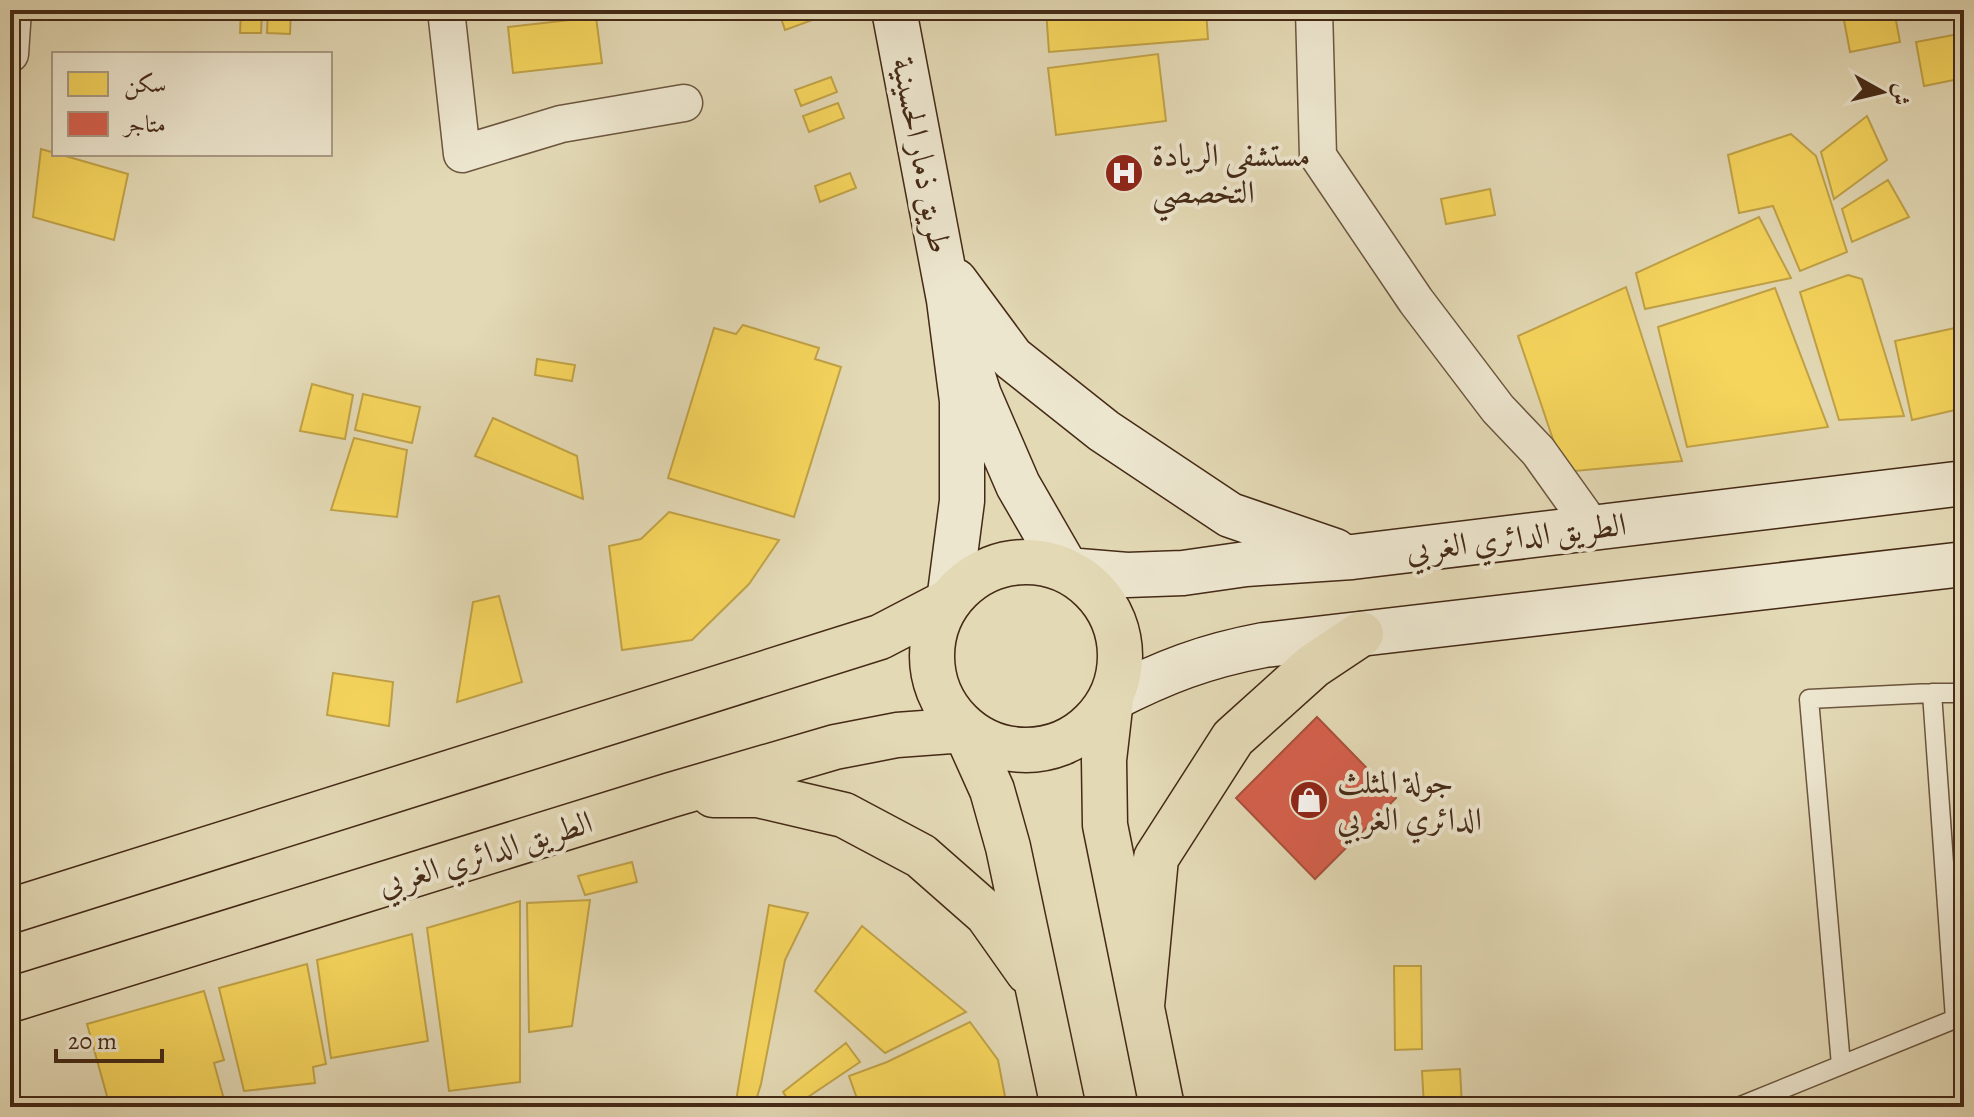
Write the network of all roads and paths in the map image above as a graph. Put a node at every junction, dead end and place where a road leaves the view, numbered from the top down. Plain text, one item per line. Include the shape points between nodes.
1 (13, 10) edge
2 (446, 10) edge
3 (894, 10) edge
4 (1314, 10) edge
5 (10, 54) edge
6 (684, 103) dead end
7 (946, 282) junction
8 (1964, 483) edge
9 (1593, 528) junction
10 (1352, 557) junction
11 (1964, 564) edge
12 (1067, 570) junction
13 (949, 601) junction
14 (1361, 634) junction
15 (1932, 693) junction
16 (1964, 693) edge
17 (1111, 699) junction
18 (965, 730) junction
19 (671, 795) junction
20 (10, 911) edge
21 (1038, 986) junction
22 (10, 1000) edge
23 (1142, 1006) junction
24 (1959, 1018) edge
25 (1841, 1065) junction
26 (1063, 1107) edge
27 (1162, 1107) edge
28 (1738, 1107) edge

1 - 5 street
2 - 6 street via 462,154 561,124
3 - 7 main road, طريق ذمار الحسينية
4 - 9 street via 1318,156 1416,301
7 - 10 main road via 1012,358 1104,431 1230,515
7 - 12 main road via 979,395 1012,472
7 - 13 main road via 962,401 962,501
8 - 9 main road, الطريق الدائري الغربي
9 - 10 main road, الطريق الدائري الغربي
10 - 12 main road, الطريق الدائري الغربي via 1183,573
11 - 14 main road
12 - 13 main road via 1035,561 1003,563 973,577
12 - 17 main road via 1092,587 1110,612 1119,640 1120,671
13 - 18 main road via 936,626 931,654 946,708
13 - 20 main road via 880,637
14 - 17 main road via 1217,654
14 - 23 main road via 1313,666 1233,738 1156,858
15 - 16 lane
15 - 24 lane
15 - 25 lane via 1809,699
17 - 18 main road via 1094,722 1045,749 1017,751
17 - 23 main road via 1104,760 1105,825
18 - 19 main road, الطريق الدائري الغربي via 835,747
18 - 21 main road via 992,790
19 - 21 main road via 758,795 844,815 921,856 987,914
19 - 22 main road, الطريق الدائري الغربي
21 - 26 main road
23 - 27 main road
24 - 25 lane
25 - 28 lane

